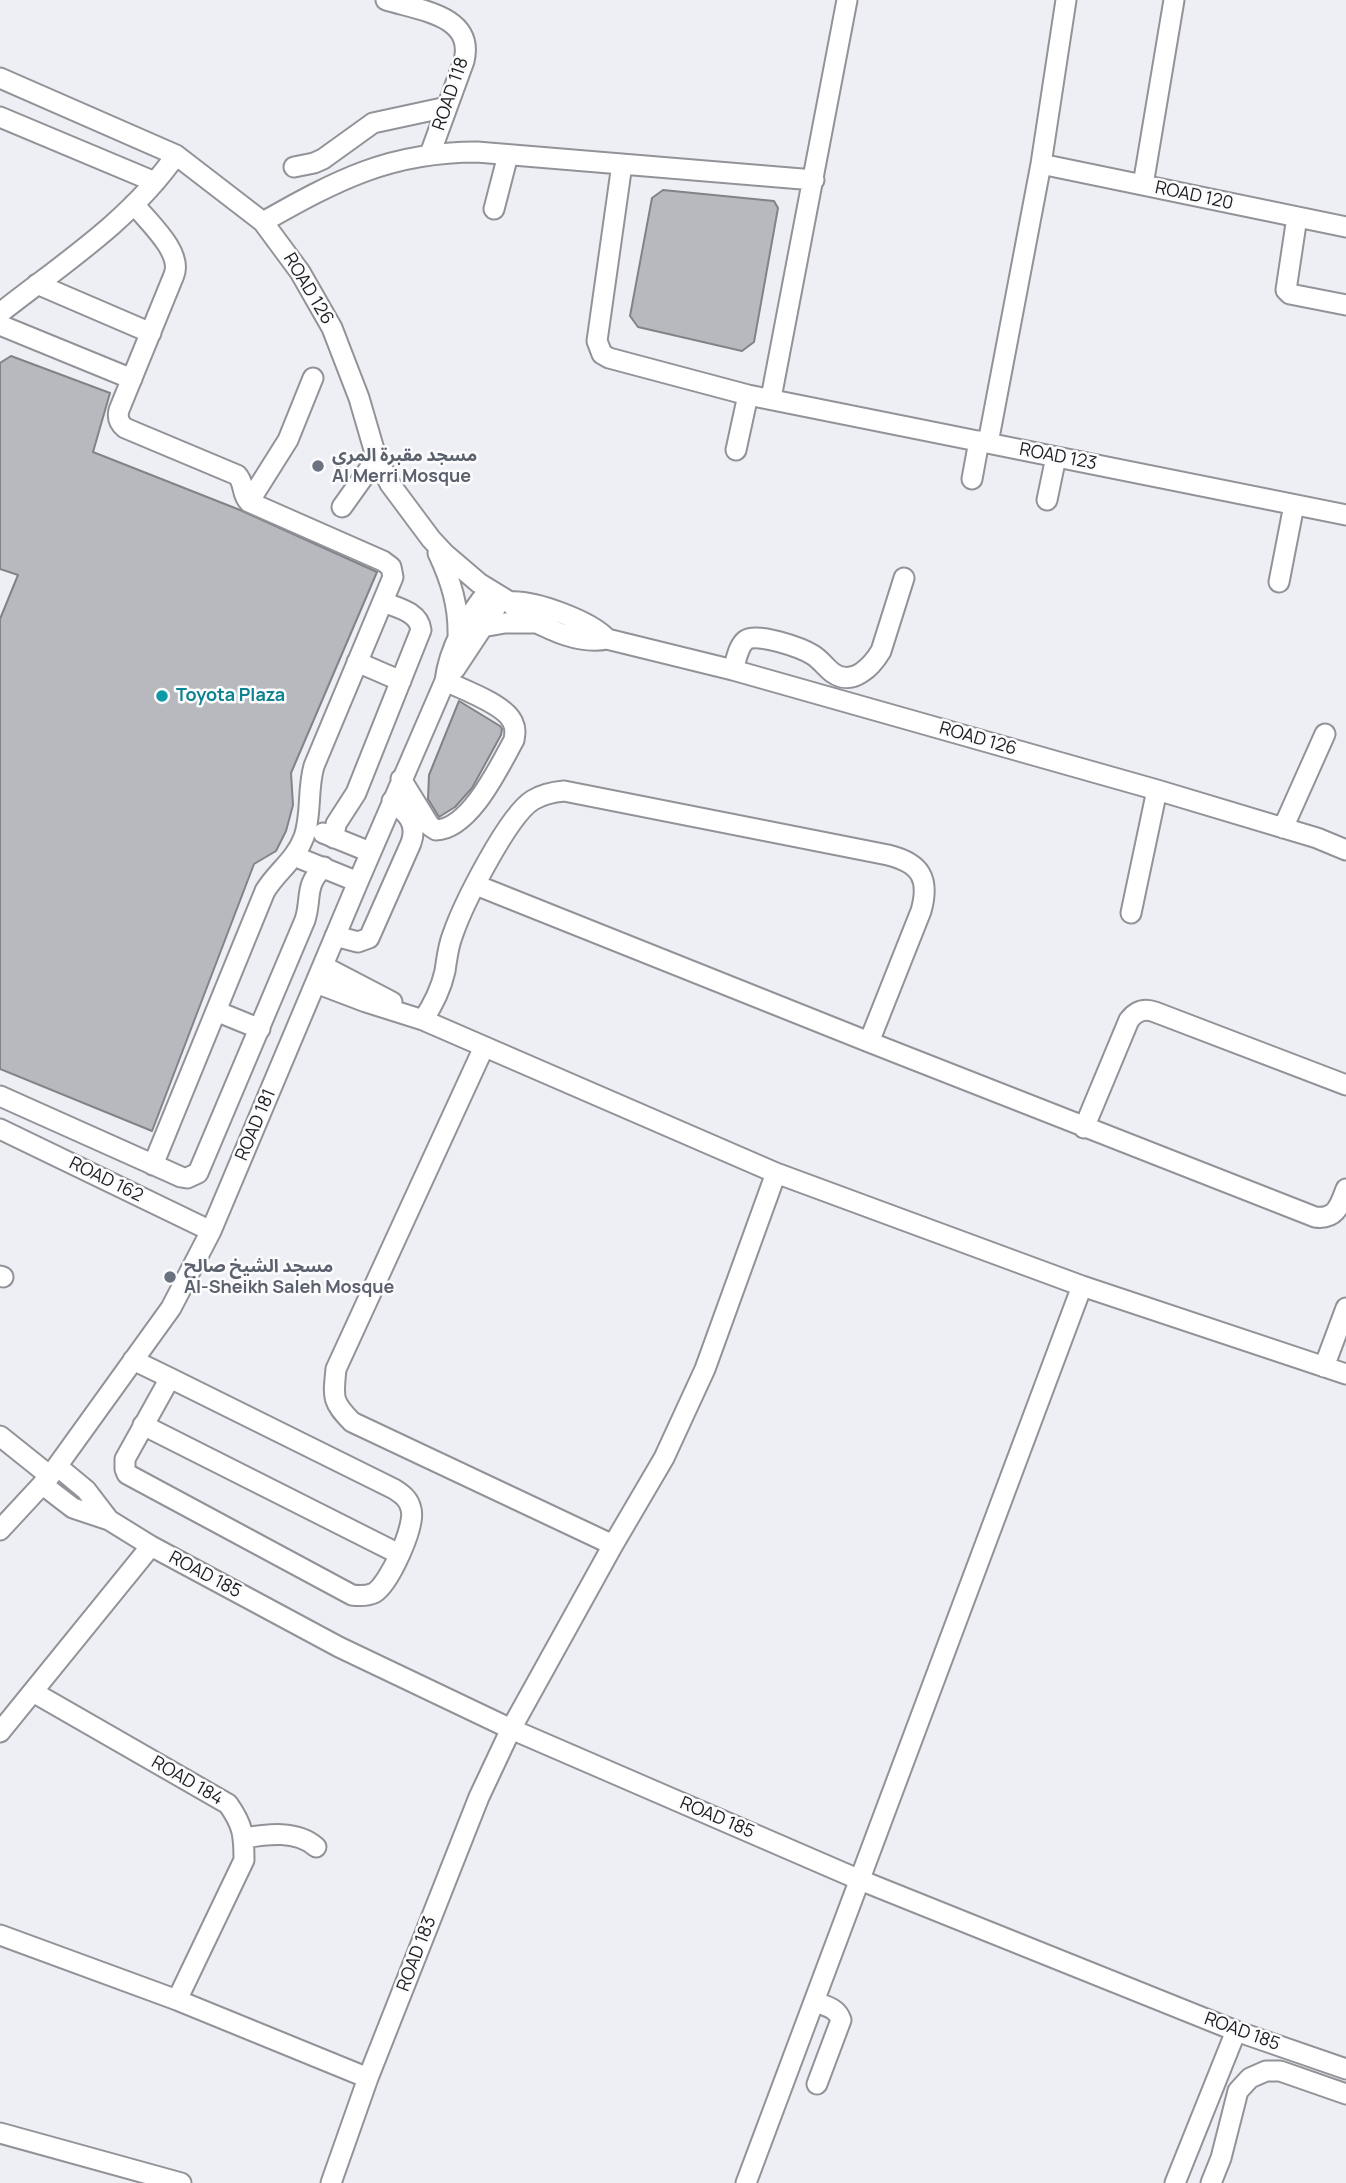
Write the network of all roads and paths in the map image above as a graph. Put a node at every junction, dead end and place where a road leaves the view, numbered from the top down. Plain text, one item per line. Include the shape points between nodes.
1 (386, 0) edge
2 (847, 0) edge
3 (1066, 0) edge
4 (1174, 0) edge
5 (0, 78) edge
6 (447, 107) junction
7 (0, 117) edge
8 (430, 154) junction
9 (176, 155) junction
10 (508, 155) junction
11 (622, 164) junction
12 (1041, 164) junction
13 (294, 167) dead end
14 (814, 180) junction
15 (155, 182) junction
16 (1143, 186) junction
17 (134, 204) junction
18 (494, 209) dead end
19 (1297, 217) junction
20 (263, 222) junction
21 (1346, 227) edge
22 (37, 284) junction
23 (1346, 305) edge
24 (0, 313) edge
25 (0, 325) edge
26 (151, 333) junction
27 (132, 379) junction
28 (313, 379) dead end
29 (748, 394) junction
30 (771, 398) junction
31 (983, 442) junction
32 (736, 450) dead end
33 (1056, 457) junction
34 (377, 458) junction
35 (972, 479) dead end
36 (1047, 500) dead end
37 (249, 502) junction
38 (1294, 505) junction
39 (342, 507) dead end
40 (1346, 515) edge
41 (431, 539) junction
42 (904, 578) dead end
43 (1279, 582) dead end
44 (500, 596) junction
45 (383, 602) junction
46 (538, 623) junction
47 (482, 627) junction
48 (458, 639) junction
49 (607, 639) junction
50 (357, 662) junction
51 (733, 670) junction
52 (401, 681) junction
53 (445, 681) junction
54 (1325, 734) dead end
55 (401, 779) junction
56 (1157, 790) junction
57 (392, 801) junction
58 (307, 827) junction
59 (1283, 828) junction
60 (334, 838) junction
61 (1346, 850) edge
62 (370, 852) junction
63 (295, 856) junction
64 (324, 867) junction
65 (358, 882) junction
66 (476, 885) junction
67 (1131, 913) dead end
68 (335, 936) junction
69 (319, 974) junction
70 (216, 1011) junction
71 (423, 1020) junction
72 (260, 1029) junction
73 (869, 1042) junction
74 (484, 1047) junction
75 (1346, 1085) edge
76 (0, 1096) edge
77 (1084, 1128) junction
78 (0, 1129) edge
79 (94, 1138) junction
80 (153, 1165) junction
81 (81, 1168) junction
82 (776, 1173) junction
83 (1346, 1189) edge
84 (1326, 1217) junction
85 (1346, 1224) edge
86 (211, 1231) junction
87 (1082, 1286) junction
88 (1346, 1308) edge
89 (133, 1360) junction
90 (1324, 1367) junction
91 (1346, 1374) edge
92 (170, 1378) junction
93 (144, 1425) junction
94 (0, 1436) edge
95 (50, 1476) junction
96 (0, 1530) edge
97 (613, 1545) junction
98 (151, 1546) junction
99 (399, 1554) junction
100 (33, 1692) junction
101 (511, 1729) junction
102 (0, 1732) edge
103 (244, 1838) junction
104 (316, 1847) dead end
105 (860, 1880) junction
106 (0, 1935) edge
107 (177, 2000) junction
108 (815, 2002) junction
109 (1236, 2031) junction
110 (1346, 2069) edge
111 (368, 2078) junction
112 (817, 2084) dead end
113 (1346, 2094) edge
114 (1199, 2122) junction
115 (0, 2133) edge
116 (1226, 2133) junction
117 (131, 2176) edge
118 (181, 2183) edge
119 (331, 2183) edge
120 (746, 2183) edge
121 (1175, 2183) edge
122 (1211, 2183) edge

1 - 6 street, ROAD 118 via 449,21 461,32 466,54
2 - 14 street
3 - 12 street
4 - 16 street
5 - 9 street, ROAD 126
6 - 8 street, ROAD 118
6 - 13 street via 373,123 323,159
7 - 15 street
8 - 10 street
8 - 20 street via 361,172
9 - 15 street
9 - 20 street, ROAD 126
10 - 11 street
10 - 18 street
11 - 14 street
11 - 29 street, ROAD 123 via 597,341 602,354
12 - 16 street, ROAD 120
12 - 31 street
14 - 30 street
15 - 17 street
16 - 19 street, ROAD 120
17 - 22 street
17 - 26 street via 171,249 177,265
19 - 21 street, ROAD 120
19 - 23 street via 1286,290
20 - 34 street, ROAD 126 via 300,272 332,328
22 - 24 street
22 - 26 street
25 - 27 street
26 - 27 street
27 - 37 street via 118,415 121,425 237,475
28 - 37 street via 288,440
29 - 30 street, ROAD 123
29 - 32 street
30 - 31 street, ROAD 123
31 - 33 street, ROAD 123
31 - 35 street
33 - 36 street
33 - 38 street, ROAD 123
34 - 39 street
34 - 41 street, ROAD 126 via 390,484
37 - 45 street via 388,563 393,577
38 - 40 street, ROAD 123
38 - 43 street
41 - 44 street, ROAD 126
41 - 48 street via 455,597
42 - 51 street via 881,651 859,674 838,676 811,653 758,637 743,644
44 - 46 street, ROAD 126
44 - 47 street, ROAD 181
44 - 48 street, ROAD 181 via 472,612
44 - 49 street, ROAD 126 via 574,619
45 - 50 street
45 - 52 street via 412,615 421,625
46 - 47 street
46 - 49 street, ROAD 126 via 580,639
47 - 53 street, ROAD 181
48 - 53 street, ROAD 181
49 - 51 street, ROAD 126
50 - 52 street
50 - 58 street via 314,766
51 - 56 street, ROAD 126
52 - 60 street via 356,793 336,824
53 - 55 street, ROAD 181
53 - 55 street via 509,715 513,740 474,807 444,829 430,826
54 - 59 street
55 - 57 street, ROAD 181
56 - 59 street, ROAD 126
56 - 67 street
57 - 62 street, ROAD 181
57 - 68 street via 414,825 400,869 369,938 358,943
58 - 60 street
58 - 63 street
59 - 61 street, ROAD 126
60 - 62 street
62 - 65 street, ROAD 181
63 - 64 street
63 - 70 street via 265,891
64 - 65 street
64 - 72 street via 313,879 305,920
65 - 68 street, ROAD 181
66 - 71 street via 454,929 440,987
66 - 73 street
66 - 73 street via 519,812 532,800 564,791 903,859 916,867 925,896
68 - 69 street, ROAD 181
69 - 71 street via 360,984
69 - 86 street, ROAD 181
70 - 72 street
70 - 80 street
71 - 74 street
72 - 80 street via 198,1173 181,1177
73 - 77 street
74 - 82 street
74 - 97 street via 336,1369 337,1407 352,1422
75 - 77 street via 1144,1010 1129,1020
76 - 79 street
77 - 84 street via 1315,1217
78 - 81 street, ROAD 162
79 - 80 street
79 - 81 street
81 - 86 street, ROAD 162
82 - 87 street
82 - 97 street, ROAD 183 via 705,1369 664,1458
83 - 84 street via 1339,1208
84 - 85 street
86 - 89 street, ROAD 181 via 171,1308
87 - 90 street
87 - 105 street
88 - 90 street
89 - 92 street
89 - 95 street, ROAD 181
90 - 91 street
92 - 93 street
92 - 99 street via 401,1494 412,1519
93 - 99 street
93 - 99 street via 125,1459 131,1477 352,1595 367,1595 380,1588
94 - 95 street, ROAD 185
95 - 96 street, ROAD 181
95 - 98 street, ROAD 185 via 86,1490 109,1520
97 - 101 street, ROAD 183
98 - 100 street
98 - 101 street, ROAD 185 via 339,1647
100 - 102 street
100 - 103 street, ROAD 184 via 228,1804 240,1821
101 - 105 street, ROAD 185
101 - 111 street, ROAD 183 via 469,1821
103 - 104 street via 295,1837
103 - 107 street via 244,1860
105 - 108 street
105 - 109 street, ROAD 185
106 - 107 street
107 - 111 street
108 - 112 street via 837,2012 841,2020
108 - 120 street
109 - 110 street, ROAD 185
109 - 114 street
111 - 119 street, ROAD 183
113 - 116 street via 1280,2071 1261,2073 1245,2081 1238,2091
114 - 116 street
114 - 121 street
115 - 117 street
116 - 122 street
117 - 118 street

